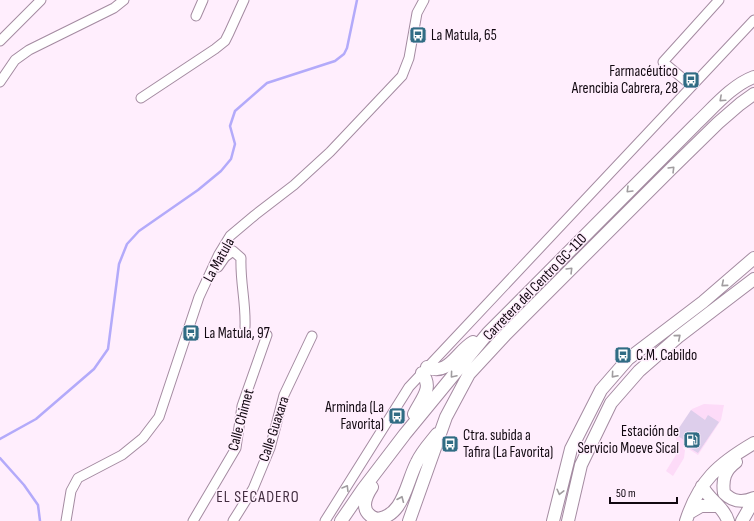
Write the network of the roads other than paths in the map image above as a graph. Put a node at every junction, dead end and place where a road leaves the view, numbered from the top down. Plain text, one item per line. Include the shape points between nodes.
1 (41, 0) edge
2 (124, 0) edge
3 (203, 0) edge
4 (244, 0) edge
5 (424, 0) edge
6 (719, 0) edge
7 (196, 16) dead end
8 (754, 20) edge
9 (0, 41) edge
10 (754, 77) edge
11 (0, 82) edge
12 (692, 86) junction
13 (754, 94) edge
14 (141, 98) dead end
15 (754, 258) edge
16 (754, 279) edge
17 (199, 297) junction
18 (245, 327) dead end
19 (488, 333) junction
20 (267, 335) dead end
21 (312, 336) dead end
22 (424, 370) junction
23 (445, 421) junction
24 (405, 434) junction
25 (754, 443) edge
26 (754, 450) edge
27 (702, 486) junction
28 (754, 499) edge
29 (718, 506) junction
30 (687, 517) edge
31 (66, 521) edge
32 (193, 521) edge
33 (233, 521) edge
34 (325, 521) edge
35 (341, 521) edge
36 (409, 521) edge
37 (552, 521) edge
38 (568, 521) edge
39 (728, 521) edge
40 (742, 521) edge

1 - 9 street
2 - 11 street via 114,8 29,50 15,60
3 - 7 street
4 - 14 street via 225,41
5 - 17 street, La Matula via 417,13 402,76 330,152 294,185 230,236
6 - 12 street via 663,62
8 - 12 street
10 -> 19 main road, Carretera del Centro GC-110 via 726,96 696,124
12 - 22 street
23 -> 13 main road, Carretera del Centro GC-110 via 469,374 506,334 718,124
15 -> 37 main road via 703,302 628,359 601,390 571,449
38 -> 16 main road via 581,465 611,403 639,371 678,337
17 - 18 street via 225,256 233,251 241,258 240,274 246,307
17 - 31 street, La Matula via 159,417 143,438 122,455 78,478 71,491
19 - 22 main road via 470,343 444,368
19 -> 24 main road, Carretera del Centro GC-110
20 - 32 street, Calle Chimet via 242,406 236,448
21 - 33 street, Calle Guaxara via 284,395 270,448 253,489
22 - 24 main road via 427,392
34 -> 22 street via 390,415
24 -> 23 main road via 365,498 367,513 376,519 392,515 398,507 417,462
23 - 36 main road
24 - 35 main road, Carretera del Centro GC-110
25 - 27 main road via 711,474
26 - 28 main road via 726,471 723,484 724,492 734,500 745,502
27 - 29 main road via 707,496
27 - 30 main road
28 - 40 main road
29 - 30 main road via 701,506
29 - 39 main road

